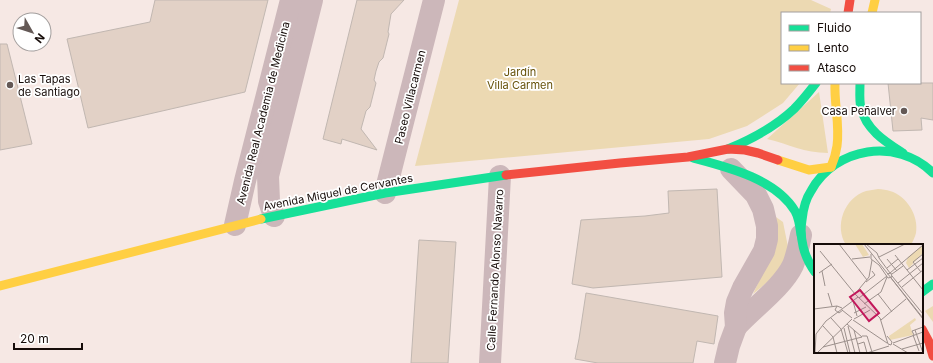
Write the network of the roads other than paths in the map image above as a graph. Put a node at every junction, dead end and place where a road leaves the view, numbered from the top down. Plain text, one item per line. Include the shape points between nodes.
1 (291, 0) edge
2 (312, 0) edge
3 (434, 0) edge
4 (875, 0) edge
5 (872, 12) edge
6 (815, 84) edge
7 (835, 84) edge
8 (860, 84) edge
9 (905, 155) junction
10 (688, 157) junction
11 (730, 159) junction
12 (920, 162) junction
13 (933, 162) edge
14 (831, 167) junction
15 (933, 173) edge
16 (500, 176) junction
17 (386, 194) junction
18 (274, 216) junction
19 (235, 225) junction
20 (801, 235) junction
21 (814, 271) edge
22 (933, 284) edge
23 (0, 286) edge
24 (923, 291) edge
25 (736, 327) junction
26 (923, 331) edge
27 (933, 356) edge
28 (490, 363) edge
29 (725, 363) edge

1 - 19 street, Avenida Real Academia de Medicina
2 - 18 street, Avenida Real Academia de Medicina via 268,176 269,201
3 - 17 street, Paseo Villacarmen
4 - 5 main road
6 - 11 main road via 793,110 776,124 742,143
7 - 14 main road via 838,142
8 - 9 main road via 864,118 883,140
9 - 12 main road
9 - 14 main road via 890,151 859,153
10 - 11 main road, Avenida Miguel de Cervantes
10 - 11 main road, Avenida Miguel de Cervantes via 723,166
10 - 16 main road, Avenida Miguel de Cervantes
11 - 14 main road, Avenida Miguel de Cervantes via 746,150 809,170
11 - 20 main road, Avenida Miguel de Cervantes via 790,204 799,220
11 - 25 street via 744,182 756,195 767,226 764,252 737,302
12 - 13 main road
12 - 15 main road
14 - 20 main road via 811,190 805,204
16 - 17 main road, Avenida Miguel de Cervantes
16 - 28 street, Calle Fernando Alonso Navarro
17 - 18 main road, Avenida Miguel de Cervantes
18 - 19 main road, Avenida Miguel de Cervantes
19 - 23 main road, Avenida Miguel de Cervantes
20 - 21 main road, Avenida Miguel de Cervantes via 805,252
20 - 25 street via 798,252 784,279
22 - 24 main road
25 - 29 street
26 - 27 main road

